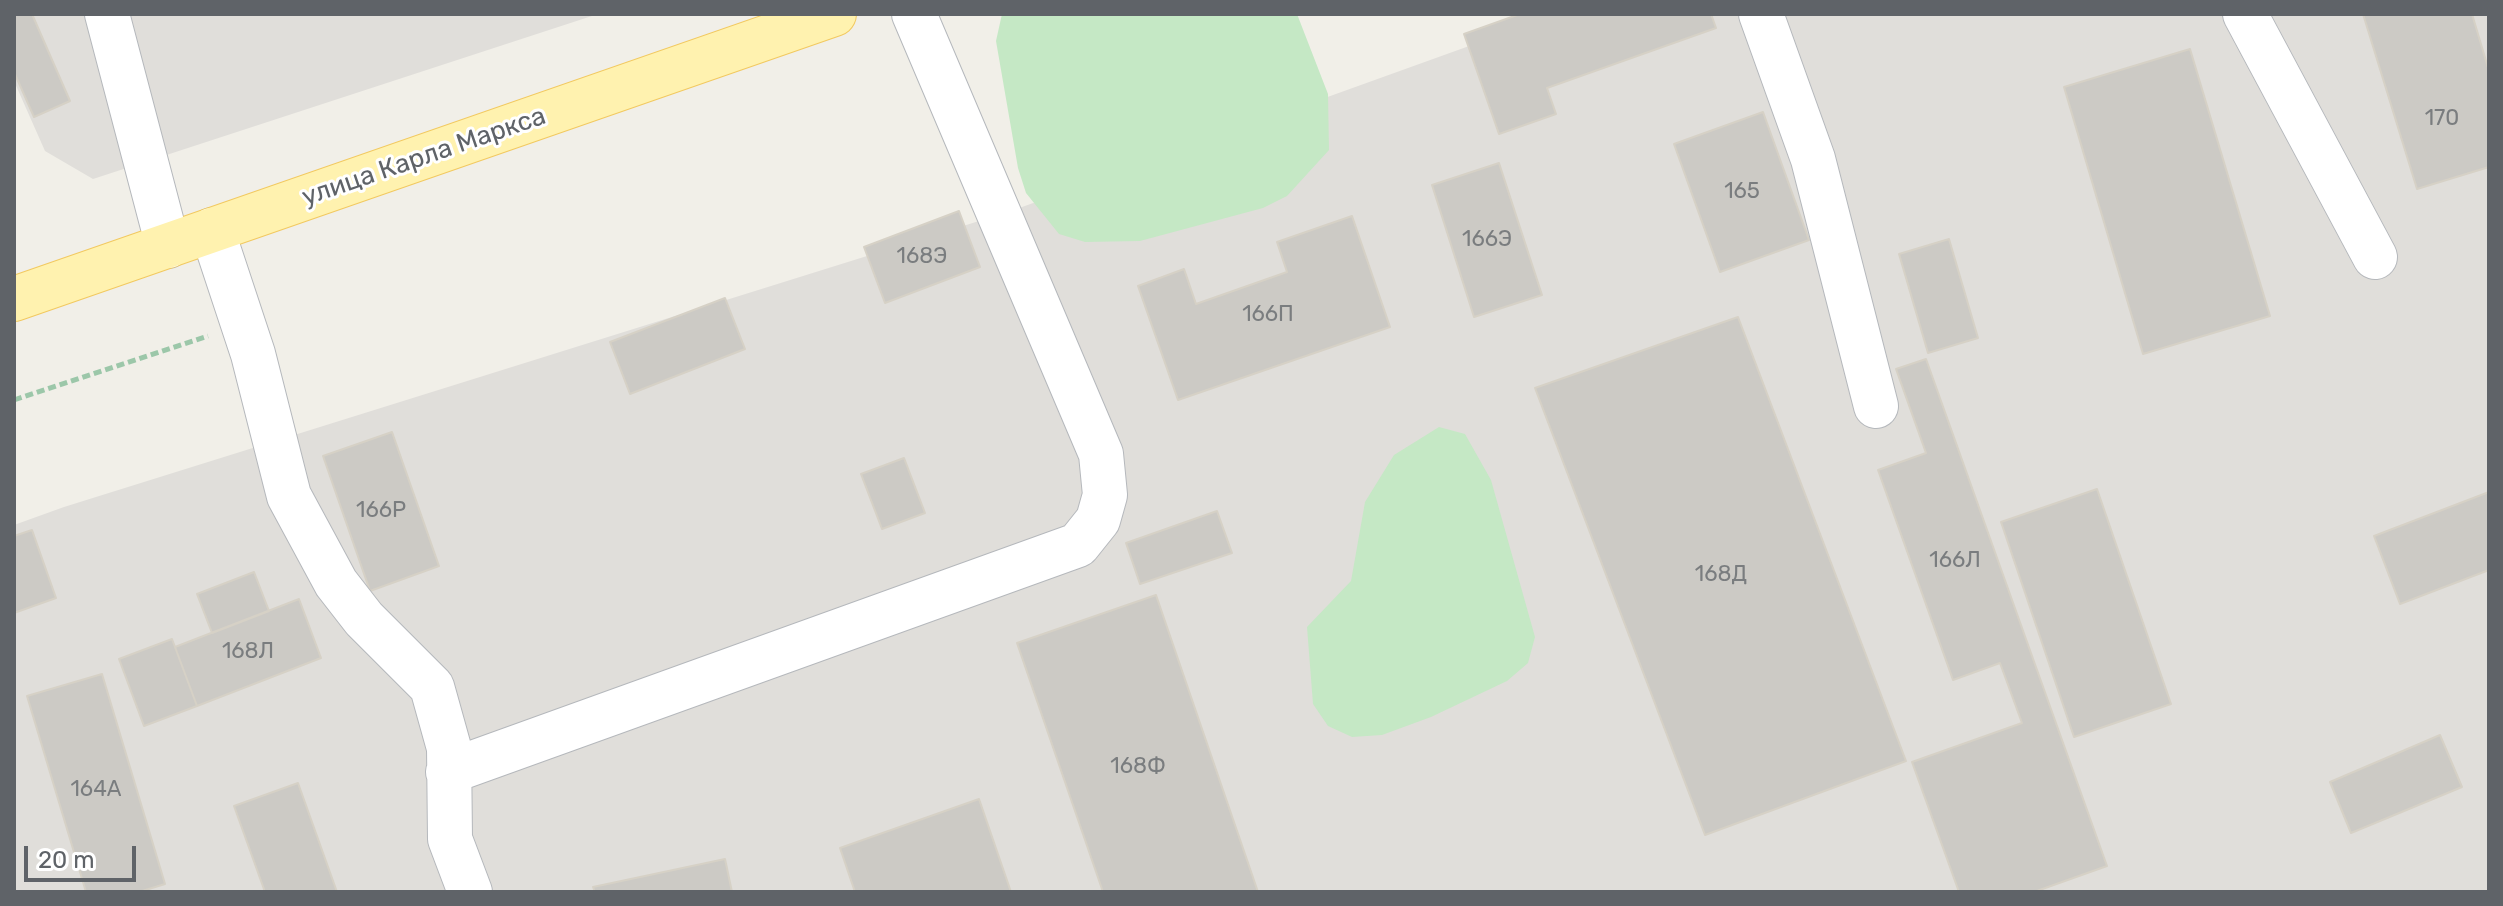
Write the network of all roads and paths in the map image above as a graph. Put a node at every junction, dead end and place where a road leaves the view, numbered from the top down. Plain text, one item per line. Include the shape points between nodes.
1 (107, 14) edge
2 (834, 14) edge
3 (914, 14) edge
4 (1761, 14) edge
5 (2245, 14) edge
6 (212, 230) junction
7 (168, 246) junction
8 (2375, 257) dead end
9 (14, 299) edge
10 (243, 325) junction
11 (14, 400) edge
12 (1876, 406) dead end
13 (448, 772) junction
14 (470, 892) edge

1 - 7 lane
2 - 6 main road, улица Карла Маркса
3 - 13 lane via 1101,454 1105,495 1098,520 1078,545
4 - 12 lane via 1813,159
5 - 8 lane
6 - 7 main road, улица Карла Маркса
6 - 10 lane
7 - 9 main road, улица Карла Маркса
10 - 11 path
10 - 13 lane via 289,496 336,583 432,687 449,748
13 - 14 lane via 450,839

